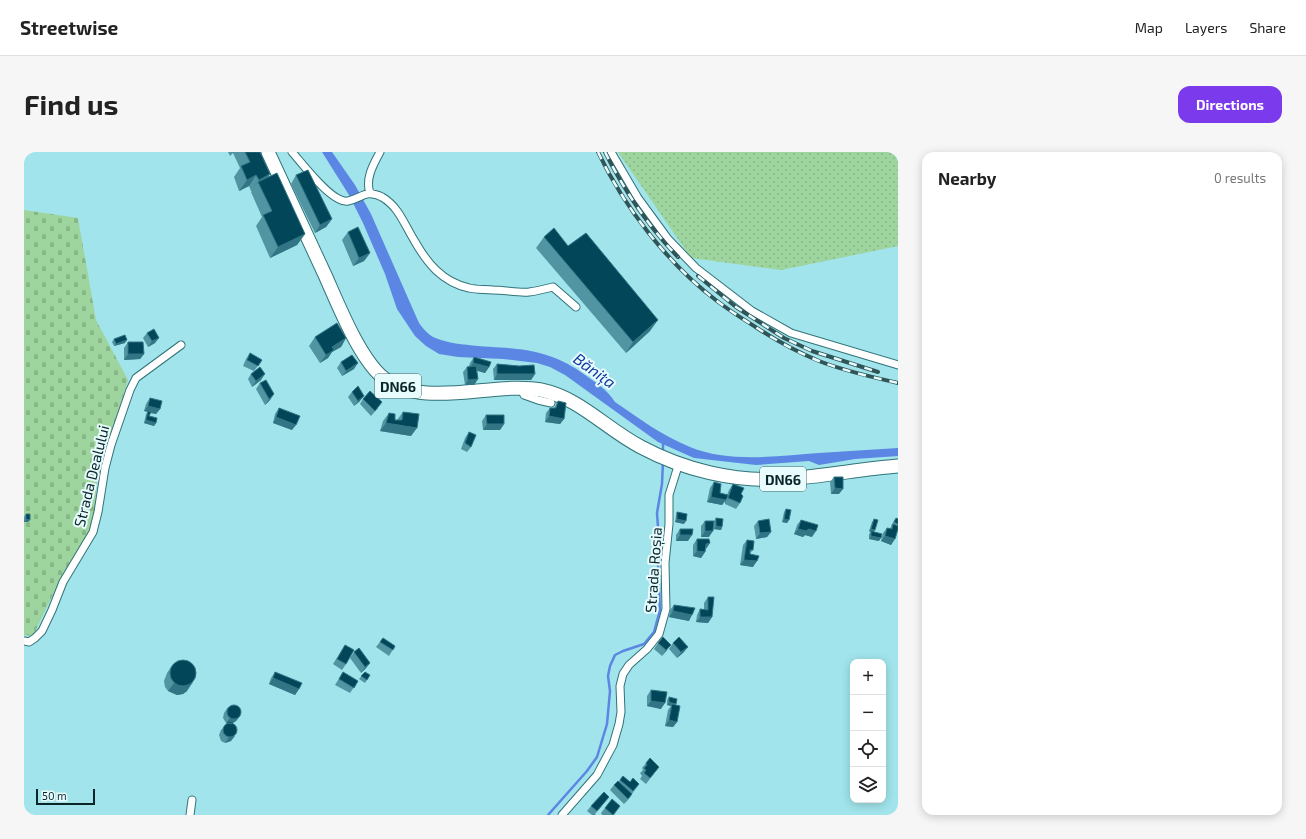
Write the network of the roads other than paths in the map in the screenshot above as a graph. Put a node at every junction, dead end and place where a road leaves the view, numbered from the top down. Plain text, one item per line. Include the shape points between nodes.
1 (268, 152) edge
2 (292, 152) edge
3 (380, 152) edge
4 (611, 152) edge
5 (368, 193) junction
6 (576, 307) dead end
7 (181, 345) dead end
8 (898, 365) edge
9 (521, 388) junction
10 (551, 403) dead end
11 (674, 462) junction
12 (898, 466) edge
13 (24, 641) edge
14 (192, 800) dead end
15 (190, 815) edge
16 (562, 815) edge

1 - 9 highway, DN66 via 341,312 359,346 379,374 398,386 428,393
2 - 5 street via 329,193 341,201
3 - 5 street via 369,176
4 - 8 street via 638,198 668,239 696,268 752,311 791,333
5 - 6 street via 382,197 394,207 424,258 443,278 470,288 529,292 553,287
7 - 13 street, Strada Dealului via 136,378 111,445 92,532 63,582 42,631 29,642
9 - 10 street via 524,395 529,398
9 - 11 highway, DN66 via 552,393 568,399 632,442
11 - 12 highway, DN66 via 720,475 763,480
11 - 16 street, Strada Roșia via 669,495 665,563 666,609 659,634 623,674 620,686 621,712 613,745 597,775
14 - 15 street

